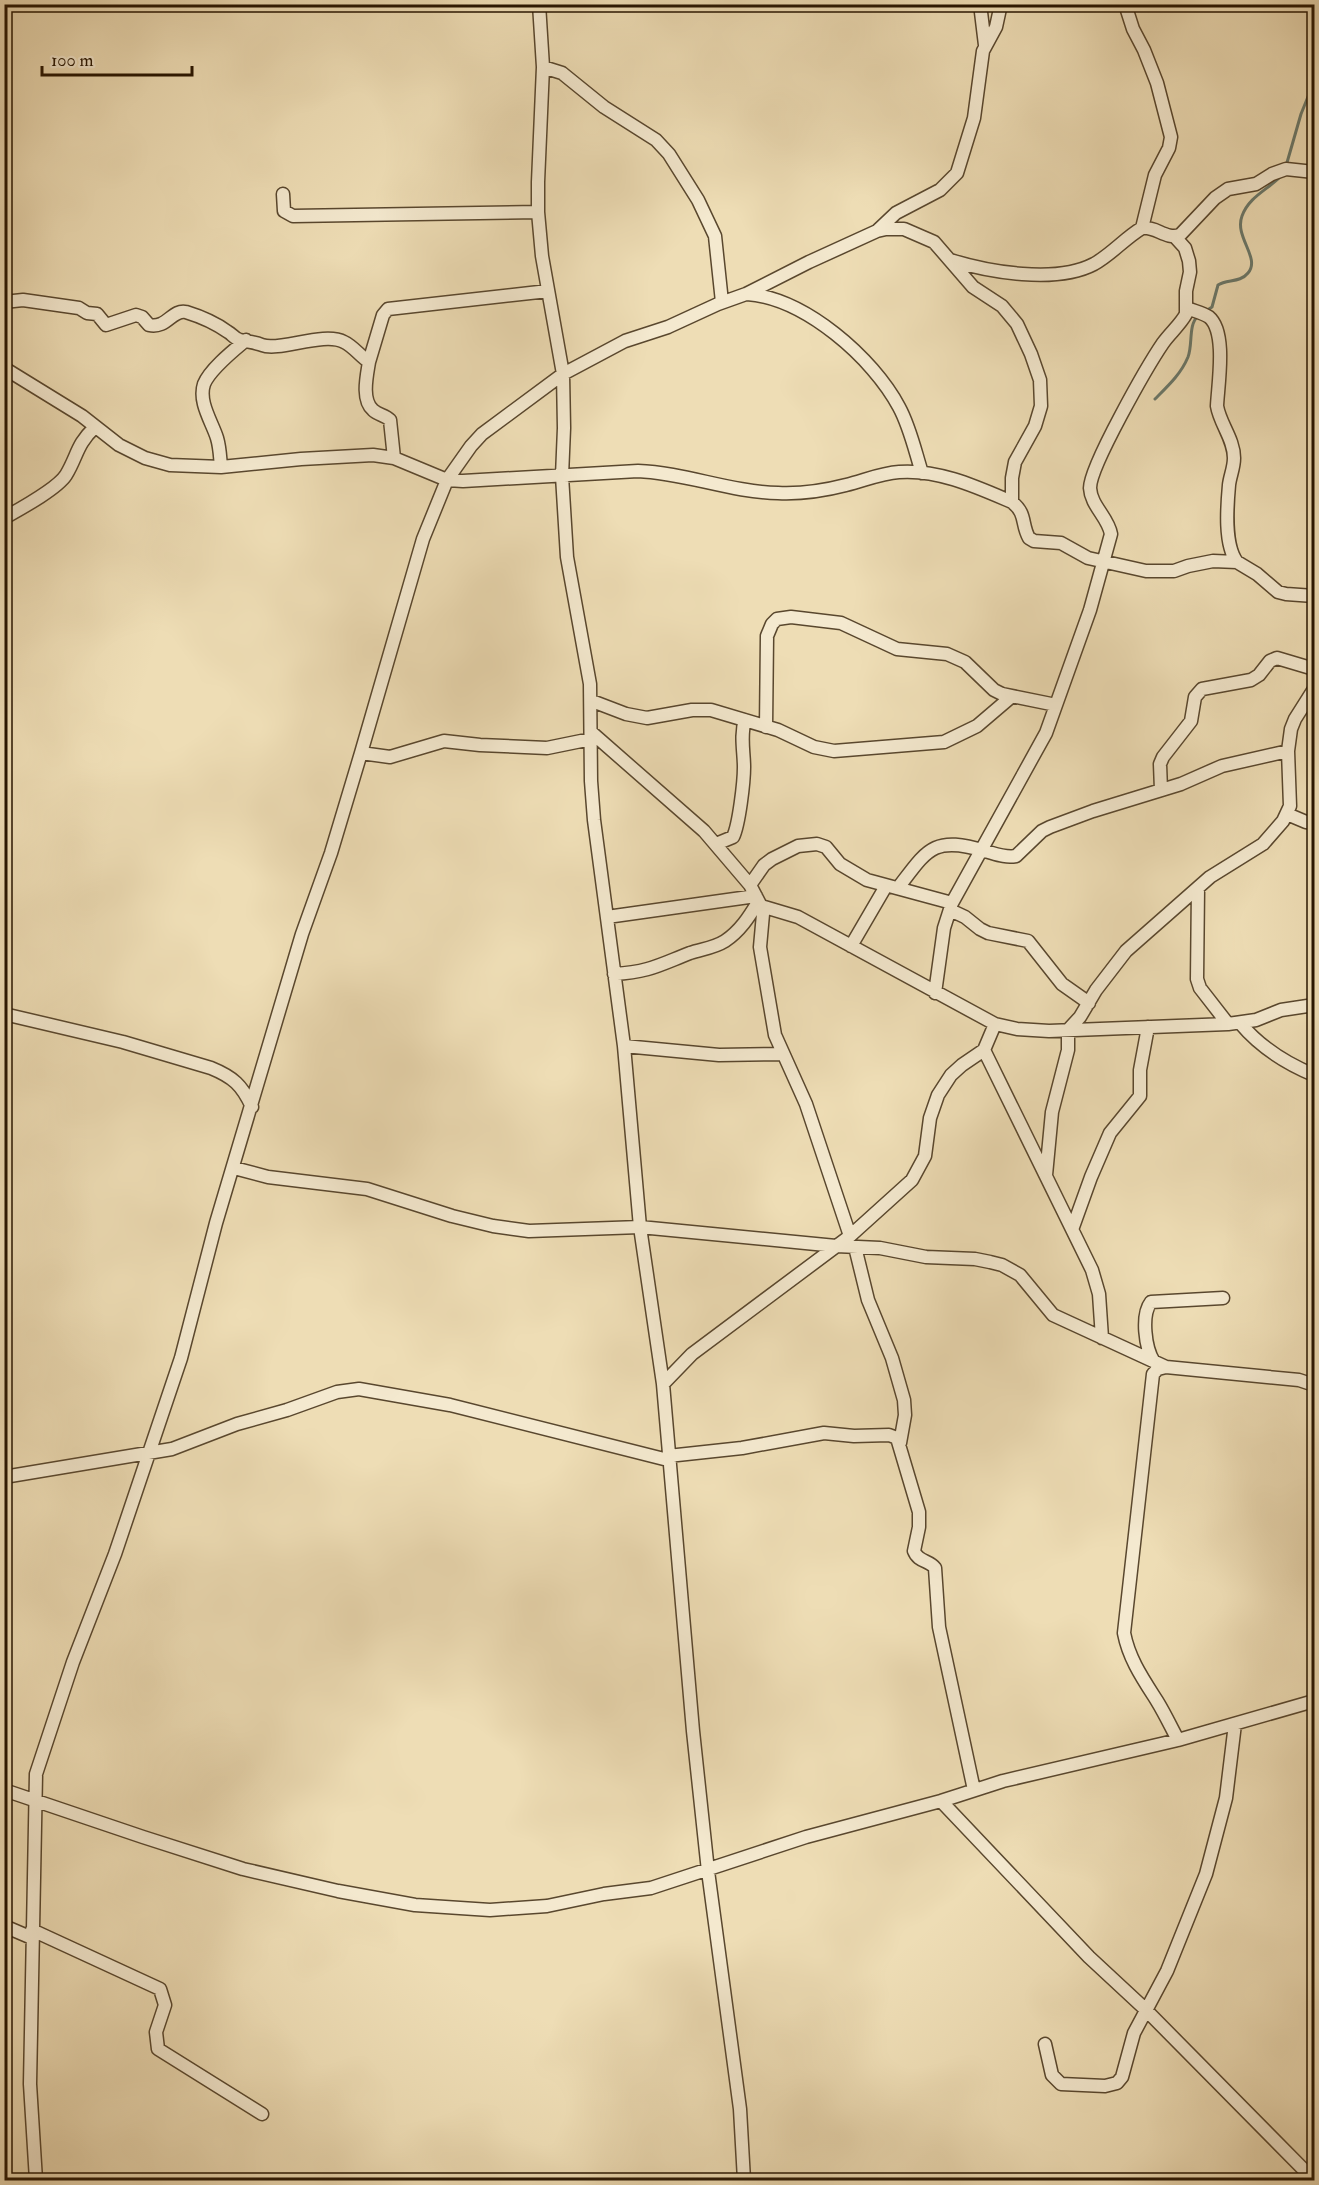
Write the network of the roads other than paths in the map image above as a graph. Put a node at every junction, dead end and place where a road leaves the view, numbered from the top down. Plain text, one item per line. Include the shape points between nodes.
1 (539, 4) edge
2 (980, 4) edge
3 (1001, 4) edge
4 (1125, 4) edge
5 (985, 45) junction
6 (543, 67) junction
7 (1314, 172) edge
8 (283, 194) dead end
9 (538, 212) junction
10 (1142, 228) junction
11 (877, 231) junction
12 (1175, 237) junction
13 (950, 260) junction
14 (548, 291) junction
15 (746, 294) junction
16 (722, 302) junction
17 (4, 303) edge
18 (1187, 308) junction
19 (246, 340) junction
20 (369, 362) junction
21 (4, 368) edge
22 (563, 374) junction
23 (95, 427) junction
24 (394, 458) junction
25 (221, 466) junction
26 (922, 473) junction
27 (562, 476) junction
28 (447, 480) junction
29 (1012, 502) junction
30 (4, 518) edge
31 (1104, 561) junction
32 (1237, 562) junction
33 (1314, 596) edge
34 (1314, 669) edge
35 (1314, 689) edge
36 (1011, 698) junction
37 (592, 701) junction
38 (1056, 705) junction
39 (745, 720) junction
40 (766, 727) junction
41 (591, 735) junction
42 (1288, 751) junction
43 (361, 753) junction
44 (1161, 790) junction
45 (1287, 814) junction
46 (1314, 823) edge
47 (716, 844) junction
48 (982, 850) junction
49 (750, 885) junction
50 (892, 887) junction
51 (1198, 888) junction
52 (759, 902) junction
53 (951, 906) junction
54 (607, 917) junction
55 (851, 946) junction
56 (614, 974) junction
57 (935, 993) junction
58 (1089, 1003) junction
59 (1314, 1005) edge
60 (4, 1014) edge
61 (995, 1024) junction
62 (1234, 1024) junction
63 (1148, 1027) junction
64 (1068, 1030) junction
65 (624, 1046) junction
66 (984, 1050) junction
67 (782, 1054) junction
68 (262, 1074) junction
69 (1314, 1075) edge
70 (233, 1079) junction
71 (252, 1107) junction
72 (234, 1168) junction
73 (1046, 1175) junction
74 (640, 1227) junction
75 (1073, 1227) junction
76 (853, 1241) junction
77 (836, 1246) junction
78 (1223, 1298) dead end
79 (1102, 1338) junction
80 (1154, 1362) junction
81 (1166, 1367) junction
82 (663, 1384) junction
83 (1314, 1385) edge
84 (900, 1443) junction
85 (150, 1453) junction
86 (668, 1458) junction
87 (4, 1477) edge
88 (1314, 1701) edge
89 (1234, 1724) junction
90 (1178, 1740) junction
91 (4, 1790) edge
92 (974, 1791) junction
93 (36, 1801) junction
94 (941, 1801) junction
95 (708, 1870) junction
96 (4, 1926) edge
97 (32, 1934) junction
98 (1145, 2009) junction
99 (1045, 2044) dead end
100 (262, 2114) dead end
101 (36, 2181) edge
102 (744, 2181) edge
103 (1314, 2181) edge

1 - 6 street
2 - 5 street
3 - 5 street via 996,27
4 - 10 street via 1157,83 1171,137 1155,175
5 - 11 street via 974,118 957,173 940,190 896,213
6 - 9 street
6 - 16 street via 562,73 604,107 656,140 669,154 715,236
7 - 12 street via 1286,169 1256,184 1228,189
8 - 9 street via 284,212 293,216
9 - 14 street
10 - 12 street
10 - 13 street via 1094,264 1078,270 993,272
11 - 13 street via 894,228 913,232 933,242
11 - 15 street
12 - 18 street via 1185,248 1189,261
13 - 29 street via 973,286 1009,314 1026,343 1040,380 1040,413 1015,462
14 - 20 street via 388,309
14 - 22 street
15 - 16 street
15 - 26 street via 767,297 807,315 869,364 899,408
16 - 22 street via 668,327 625,341
17 - 19 street via 23,300 79,308 100,315 110,325 136,315 149,324 160,325 186,312
18 - 31 street via 1183,320 1147,368 1092,479 1094,501 1111,534
18 - 32 street via 1209,317 1220,338 1217,406 1234,450 1228,546
19 - 20 street via 268,347 338,339
19 - 25 street via 224,359 203,387 204,405 217,438
20 - 24 street via 369,405 390,420
21 - 23 street
22 - 27 street
22 - 28 street via 482,434
23 - 25 street via 131,452 159,463
23 - 30 street via 81,441 64,477
24 - 25 street via 358,455
24 - 28 street
26 - 27 street via 888,473 823,491 796,493 753,492 650,471
26 - 29 street via 959,481
27 - 28 street
27 - 37 street via 567,557
28 - 43 street via 423,539
29 - 31 street via 1023,514 1029,538 1060,543 1088,558
31 - 32 street via 1158,572 1174,572 1213,561
31 - 38 street
32 - 33 street via 1278,592
34 - 44 street via 1273,659 1251,680 1202,689 1195,697 1191,721 1160,764
35 - 42 street via 1295,719
36 - 38 street
36 - 40 street via 976,726 931,745 834,751
36 - 40 street via 994,690 957,657 897,649 841,623 783,618 772,624 767,636
37 - 39 street via 637,717 702,709
37 - 41 street
38 - 48 street via 1035,754
39 - 40 street
39 - 47 street via 744,770 736,828 733,837
41 - 43 street via 547,748 444,741 390,757
41 - 47 street
41 - 54 street via 594,820
42 - 44 street via 1222,766
42 - 45 street
43 - 68 street via 302,934
44 - 48 street via 1042,831 1016,856
45 - 46 street
45 - 51 street via 1263,844
47 - 49 street
48 - 50 street via 944,844 933,847
48 - 53 street
49 - 50 street via 772,859 808,843 826,847 840,864 867,880
49 - 52 street
50 - 53 street
50 - 55 street
51 - 58 street via 1126,951
51 - 62 street via 1197,978 1200,988
52 - 54 street
52 - 55 street via 766,909 798,917
52 - 56 street via 743,926 715,946 648,971
52 - 67 street via 761,955
53 - 57 street
53 - 58 street via 988,933 1028,941 1062,984
54 - 56 street
55 - 57 street
56 - 65 street
57 - 61 street
58 - 64 street
59 - 62 street
60 - 70 street via 123,1042 211,1068
61 - 64 street via 1017,1029
61 - 66 street
62 - 63 street
62 - 69 street via 1261,1046
63 - 64 street
63 - 75 street via 1140,1096 1110,1133
64 - 73 street via 1068,1050 1052,1112
65 - 67 street via 719,1055
65 - 74 street
66 - 73 street
66 - 76 street via 962,1065 938,1095 930,1118 925,1156 912,1180
67 - 76 street via 806,1104
68 - 70 street via 250,1081
68 - 71 street
70 - 71 street
71 - 72 street
72 - 74 street via 268,1177 367,1189 502,1227 542,1232
72 - 85 street
73 - 75 street
74 - 77 street
74 - 82 street
75 - 79 street via 1097,1283
76 - 77 street
76 - 79 street via 926,1257 975,1259 1002,1265 1026,1281 1053,1315
76 - 84 street via 868,1300 904,1400
77 - 82 street via 692,1354
78 - 80 street via 1151,1302 1146,1312 1146,1346
79 - 80 street
80 - 81 street
81 - 83 street via 1299,1380
81 - 90 street via 1153,1374 1151,1382 1124,1633 1141,1676
82 - 86 street
84 - 86 street via 894,1436 824,1433
84 - 92 street via 919,1512 914,1551 935,1568 939,1627
85 - 86 street via 183,1446 337,1392 359,1389 450,1405
85 - 87 street
85 - 93 street via 36,1774
86 - 95 street
88 - 89 street
89 - 90 street
89 - 98 street via 1226,1798 1206,1874 1167,1971
90 - 92 street
91 - 93 street
92 - 94 street
93 - 95 street via 243,1869 416,1905 490,1910 547,1906 651,1888
93 - 97 street
94 - 95 street via 806,1837
94 - 98 street via 1089,1957
95 - 102 street via 740,2109
96 - 97 street
97 - 100 street via 160,1989 165,2005 156,2032 158,2049
97 - 101 street via 30,2084
98 - 99 street via 1117,2083 1061,2084 1052,2075
98 - 103 street

